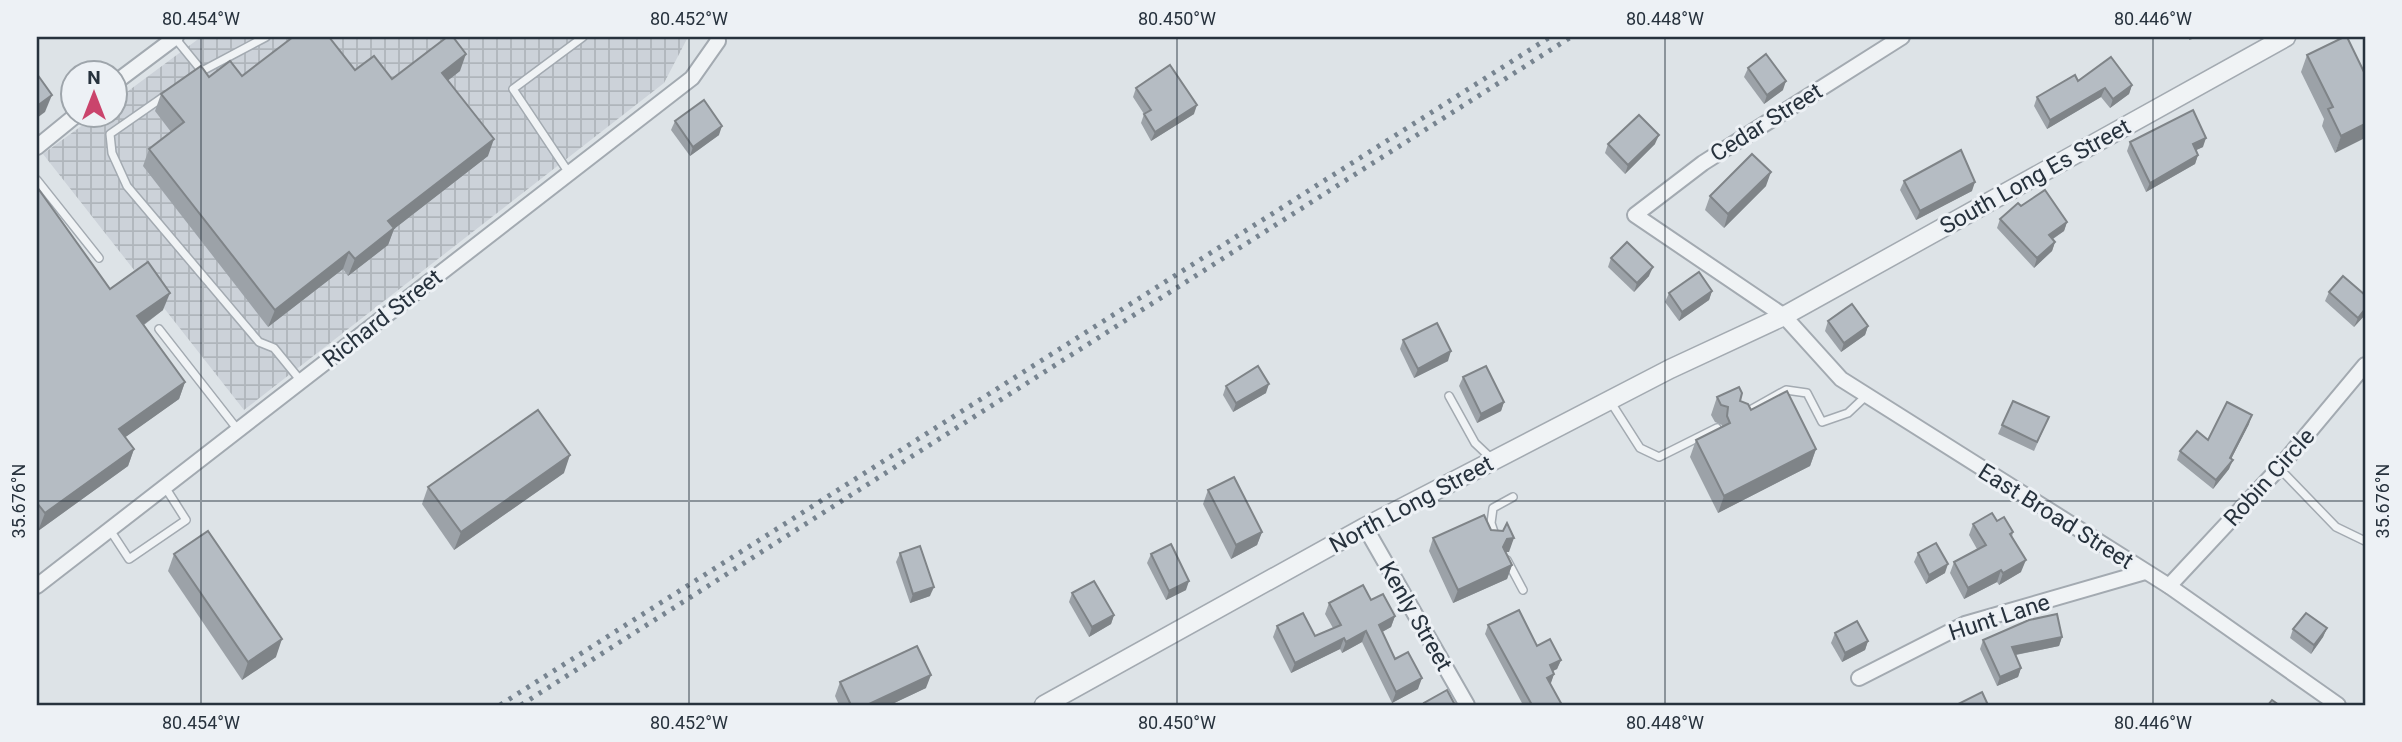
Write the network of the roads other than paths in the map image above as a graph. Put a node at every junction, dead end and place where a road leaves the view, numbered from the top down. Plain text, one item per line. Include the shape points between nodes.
1 (175, 37) edge
2 (266, 37) edge
3 (583, 37) edge
4 (1902, 37) edge
5 (2286, 37) edge
6 (717, 39) edge
7 (130, 71) edge
8 (202, 71) junction
9 (190, 79) edge
10 (179, 86) edge
11 (60, 128) edge
12 (37, 147) edge
13 (569, 173) junction
14 (37, 180) edge
15 (1635, 215) joint
16 (99, 258) dead end
17 (1784, 316) junction
18 (159, 329) dead end
19 (2365, 366) edge
20 (301, 381) junction
21 (1449, 396) dead end
22 (1866, 396) junction
23 (1609, 401) junction
24 (1739, 416) edge
25 (1717, 428) edge
26 (238, 430) junction
27 (1494, 460) junction
28 (2279, 468) junction
29 (165, 487) junction
30 (1513, 497) dead end
31 (1365, 527) junction
32 (109, 530) junction
33 (1496, 539) edge
34 (2365, 541) edge
35 (1506, 557) edge
36 (2145, 572) junction
37 (37, 586) edge
38 (2169, 586) junction
39 (1524, 590) dead end
40 (1859, 677) dead end
41 (1044, 705) edge
42 (1467, 705) edge
43 (2338, 705) edge

1 - 7 street
1 - 8 lane
2 - 8 lane
3 - 13 lane via 513,89
4 - 15 street, Cedar Street via 1703,163
5 - 17 street, South Long Es Street
6 - 13 street, Richard Street via 692,78
8 - 9 lane
10 - 20 lane via 110,134 112,153 127,186 259,342 274,348
11 - 12 street
13 - 20 street, Richard Street
14 - 16 lane
15 - 17 street, East Broad Street
17 - 22 street, East Broad Street via 1841,379
17 - 23 street, North Long Street
18 - 26 lane
19 - 28 street, Robin Circle
20 - 26 street, Richard Street
21 - 27 lane via 1475,443
22 - 24 lane via 1847,413 1822,422 1807,393 1786,390
22 - 36 street, East Broad Street
23 - 25 lane via 1640,448 1659,457
23 - 27 street, North Long Street
26 - 29 street, Richard Street
27 - 31 street, North Long Street
28 - 34 lane via 2336,527
28 - 38 street, Robin Circle
29 - 32 street, Richard Street
29 - 32 lane via 186,520 129,559
30 - 33 lane via 1493,508
31 - 41 street, North Long Street
31 - 42 street, Kenly Street
32 - 37 street, Richard Street
35 - 39 lane
36 - 38 street, East Broad Street
36 - 40 street, Hunt Lane via 1965,624
38 - 43 street, East Broad Street

